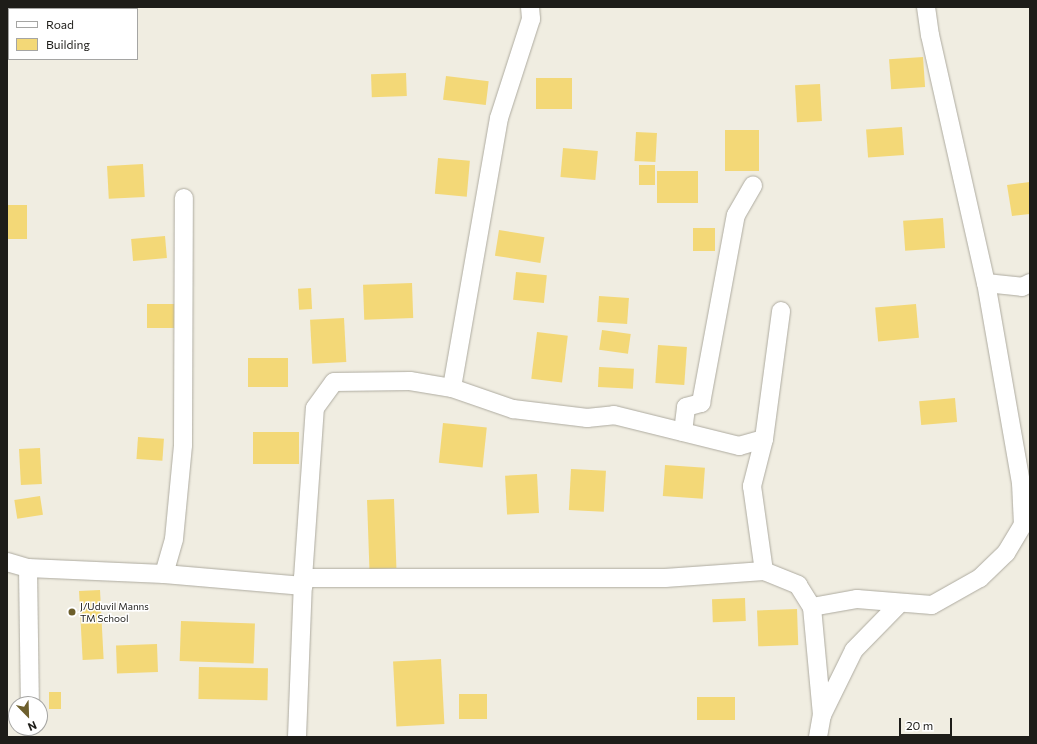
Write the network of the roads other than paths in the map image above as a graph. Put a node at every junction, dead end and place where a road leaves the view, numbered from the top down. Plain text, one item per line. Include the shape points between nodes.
1 (530, 7) edge
2 (926, 7) edge
3 (753, 186) dead end
4 (184, 198) dead end
5 (986, 283) junction
6 (1030, 283) edge
7 (781, 311) dead end
8 (452, 388) junction
9 (683, 432) junction
10 (764, 439) junction
11 (7, 562) edge
12 (28, 568) junction
13 (764, 571) junction
14 (164, 574) junction
15 (303, 582) junction
16 (899, 604) junction
17 (812, 607) junction
18 (30, 696) edge
19 (822, 715) junction
20 (297, 737) edge
21 (818, 737) edge

1 - 8 street via 532,19 499,118
2 - 5 street via 930,35
3 - 9 street via 736,215 701,403 686,407
4 - 14 street via 183,444 174,539
5 - 6 street via 1022,287
5 - 16 street via 1021,483 1023,525 1006,553 980,578 932,605
7 - 10 street
8 - 9 street via 513,409 587,418 614,415
8 - 15 street via 410,381 334,382 315,408
9 - 10 street via 739,446
10 - 13 street via 752,486
11 - 12 street
12 - 14 street
12 - 18 street
13 - 15 street via 665,578
13 - 17 street via 798,585
14 - 15 street
15 - 20 street
16 - 17 street via 857,599
16 - 19 street via 854,650
17 - 19 street
19 - 21 street

